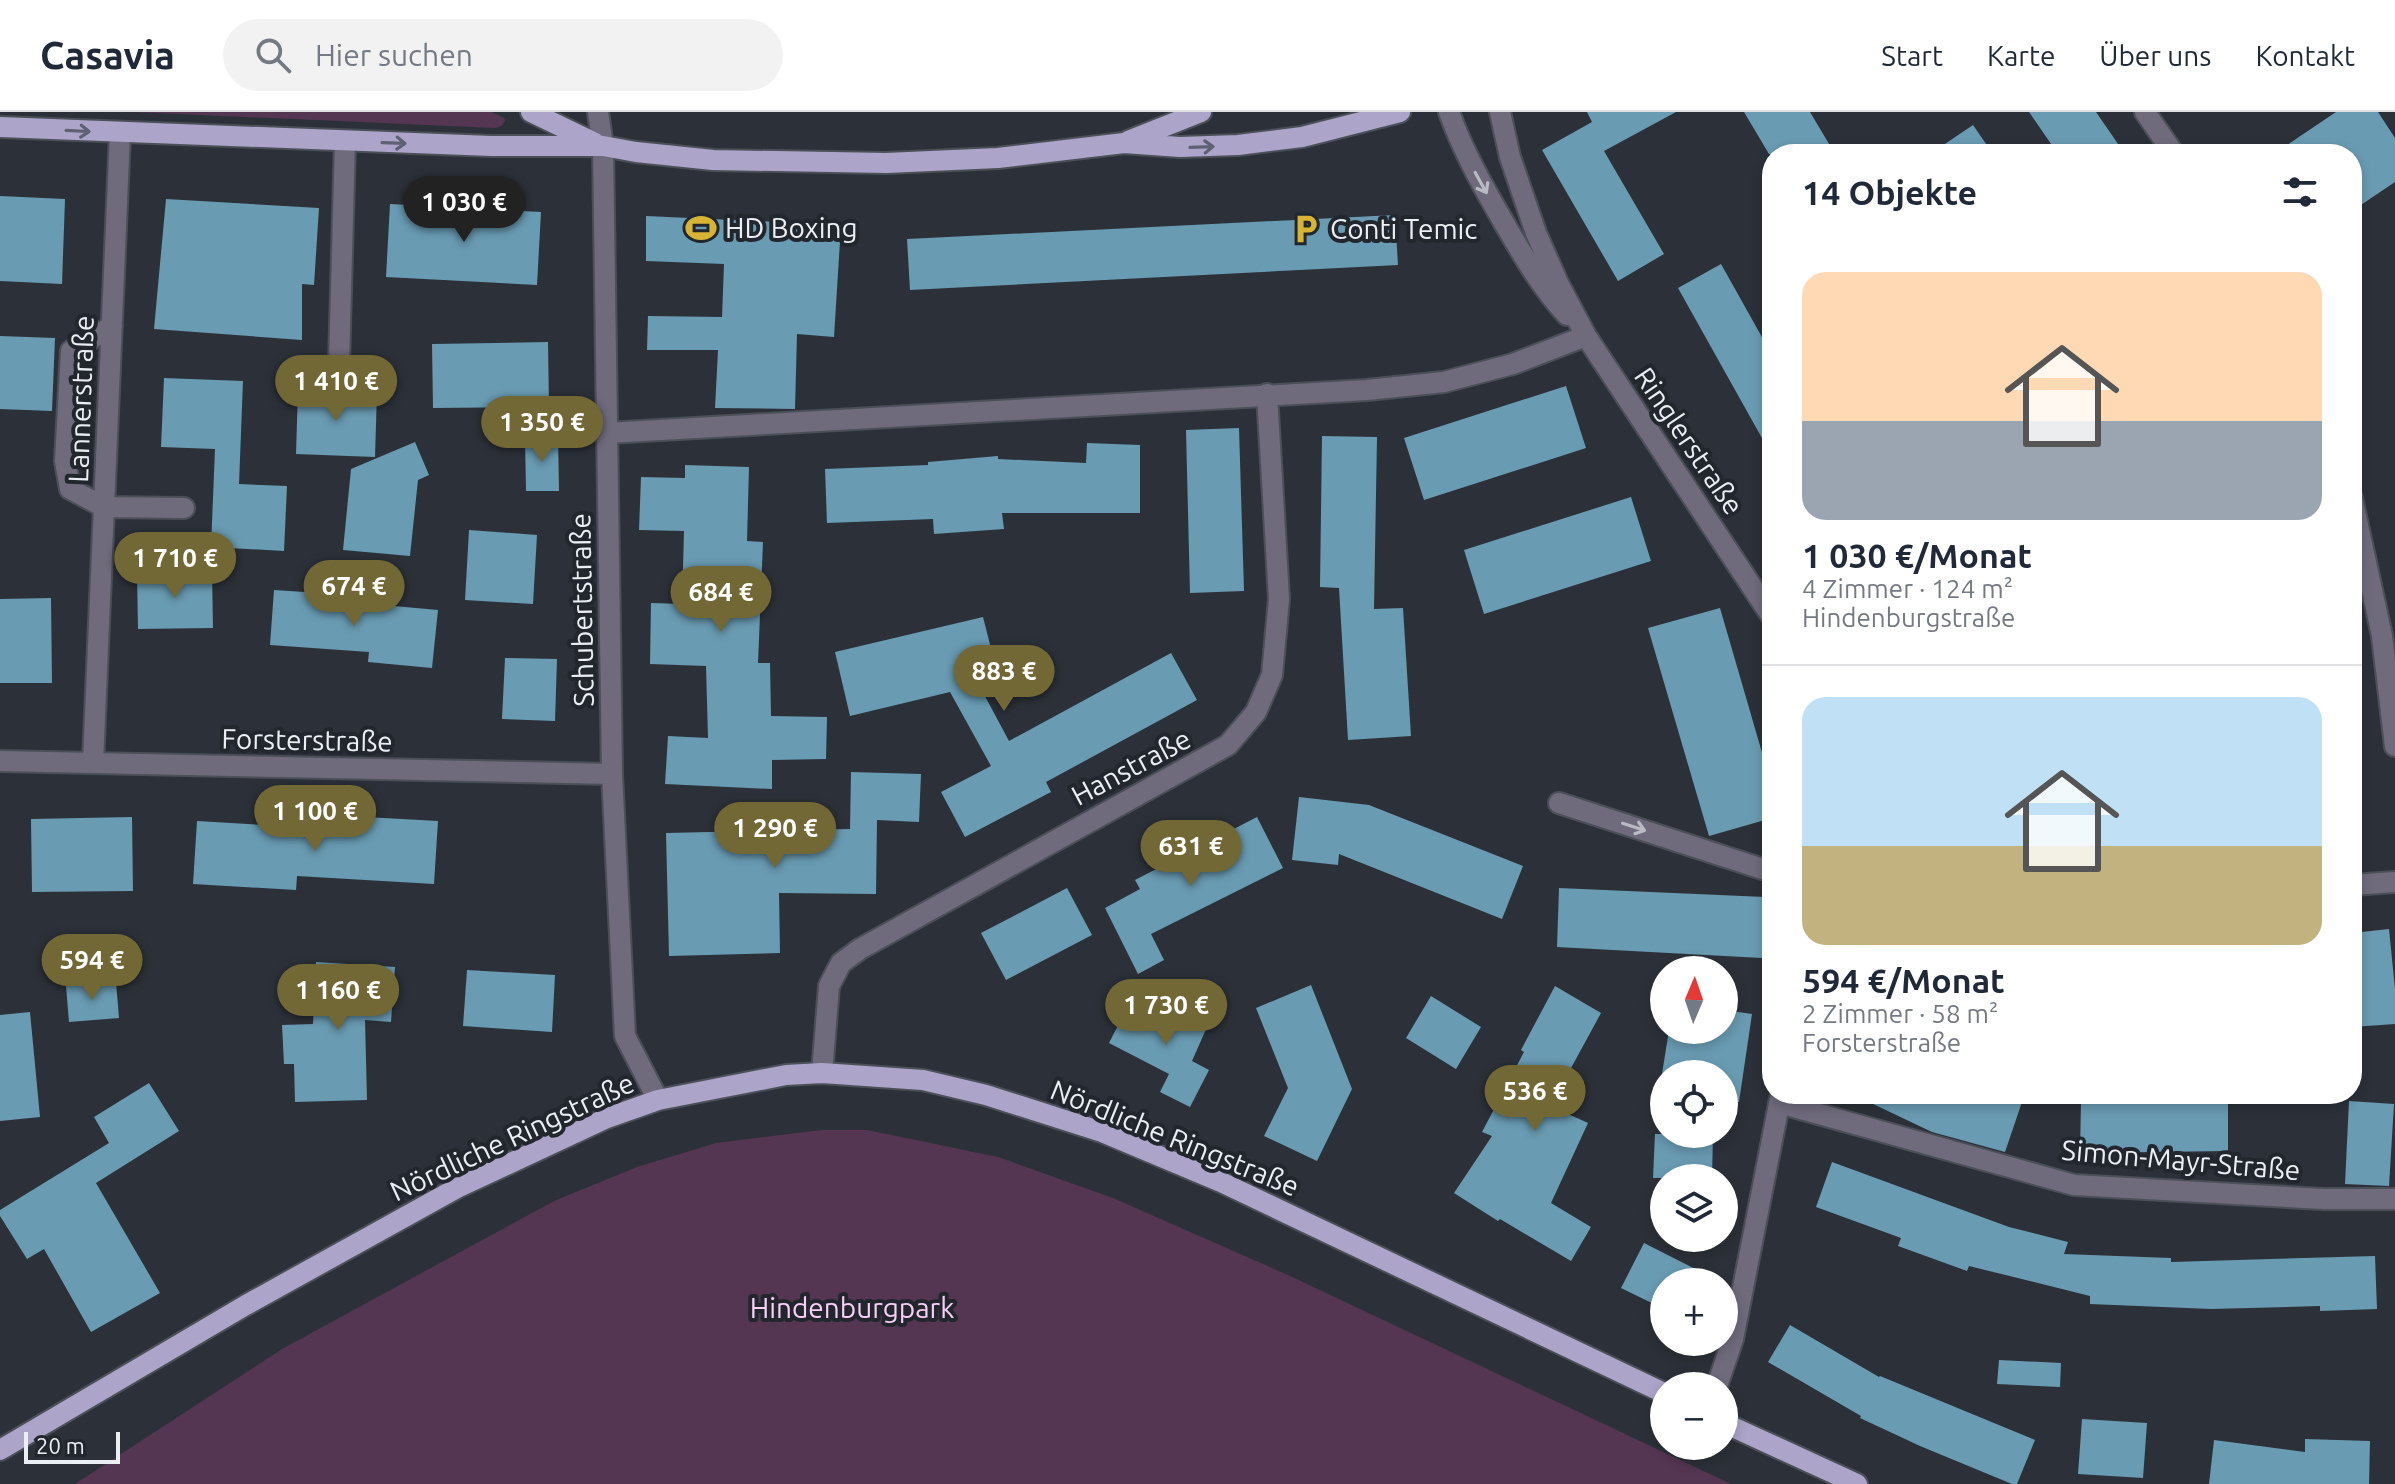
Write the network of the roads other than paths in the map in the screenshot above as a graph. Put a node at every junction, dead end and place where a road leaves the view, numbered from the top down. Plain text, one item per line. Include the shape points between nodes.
1 (531, 112) edge
2 (598, 112) edge
3 (1201, 112) edge
4 (1400, 112) edge
5 (1449, 112) edge
6 (2145, 112) edge
7 (1502, 121) edge
8 (0, 127) edge
9 (120, 133) junction
10 (345, 141) junction
11 (1124, 143) junction
12 (2167, 144) edge
13 (603, 146) junction
14 (112, 326) junction
15 (1586, 336) junction
16 (339, 364) dead end
17 (1267, 394) junction
18 (607, 433) junction
19 (104, 507) junction
20 (184, 508) dead end
21 (2362, 544) edge
22 (1762, 602) edge
23 (2395, 746) edge
24 (0, 761) edge
25 (93, 763) junction
26 (612, 774) junction
27 (1559, 803) dead end
28 (1762, 869) edge
29 (2395, 882) edge
30 (2362, 884) edge
31 (822, 1073) junction
32 (658, 1100) junction
33 (1779, 1104) edge
34 (1800, 1104) edge
35 (2395, 1199) edge
36 (1722, 1372) edge
37 (1650, 1386) edge
38 (1738, 1429) edge
39 (0, 1450) edge
40 (1857, 1484) edge

1 - 13 main road
2 - 13 street, Schubertstraße
3 - 11 main road
11 -> 4 main road via 1238,145 1302,137
5 -> 15 street, Ringlerstraße via 1462,149 1514,241 1549,296
6 - 12 street
7 - 15 street, Ringlerstraße via 1536,233
8 -> 9 main road
9 - 10 main road
9 - 14 street, Lannerstraße
10 -> 13 main road
10 - 16 street
11 - 13 main road via 998,158 822,163 713,160
13 - 18 street, Schubertstraße
14 - 19 street, Lannerstraße
14 - 19 street via 71,351 65,461 70,489
15 - 17 street via 1513,364 1444,382
15 - 22 street, Ringlerstraße
17 - 18 street
17 - 31 street, Hanstraße via 1279,599 1272,675 1256,712 1228,745 841,963 829,986
18 - 26 street, Schubertstraße
19 - 20 street
19 - 25 street, Lannerstraße
21 - 23 street via 2382,636
24 - 25 street, Forsterstraße
25 - 26 street, Forsterstraße
26 - 32 street, Schubertstraße via 625,1036
27 -> 28 street
29 - 30 street
31 - 32 main road, Nördliche Ringstraße
31 - 37 main road, Nördliche Ringstraße via 923,1080 1102,1132 1221,1182
32 - 39 main road, Nördliche Ringstraße via 457,1188
33 - 36 street via 1733,1339
34 - 35 street, Simon-Mayr-Straße via 2074,1185
38 - 40 main road

